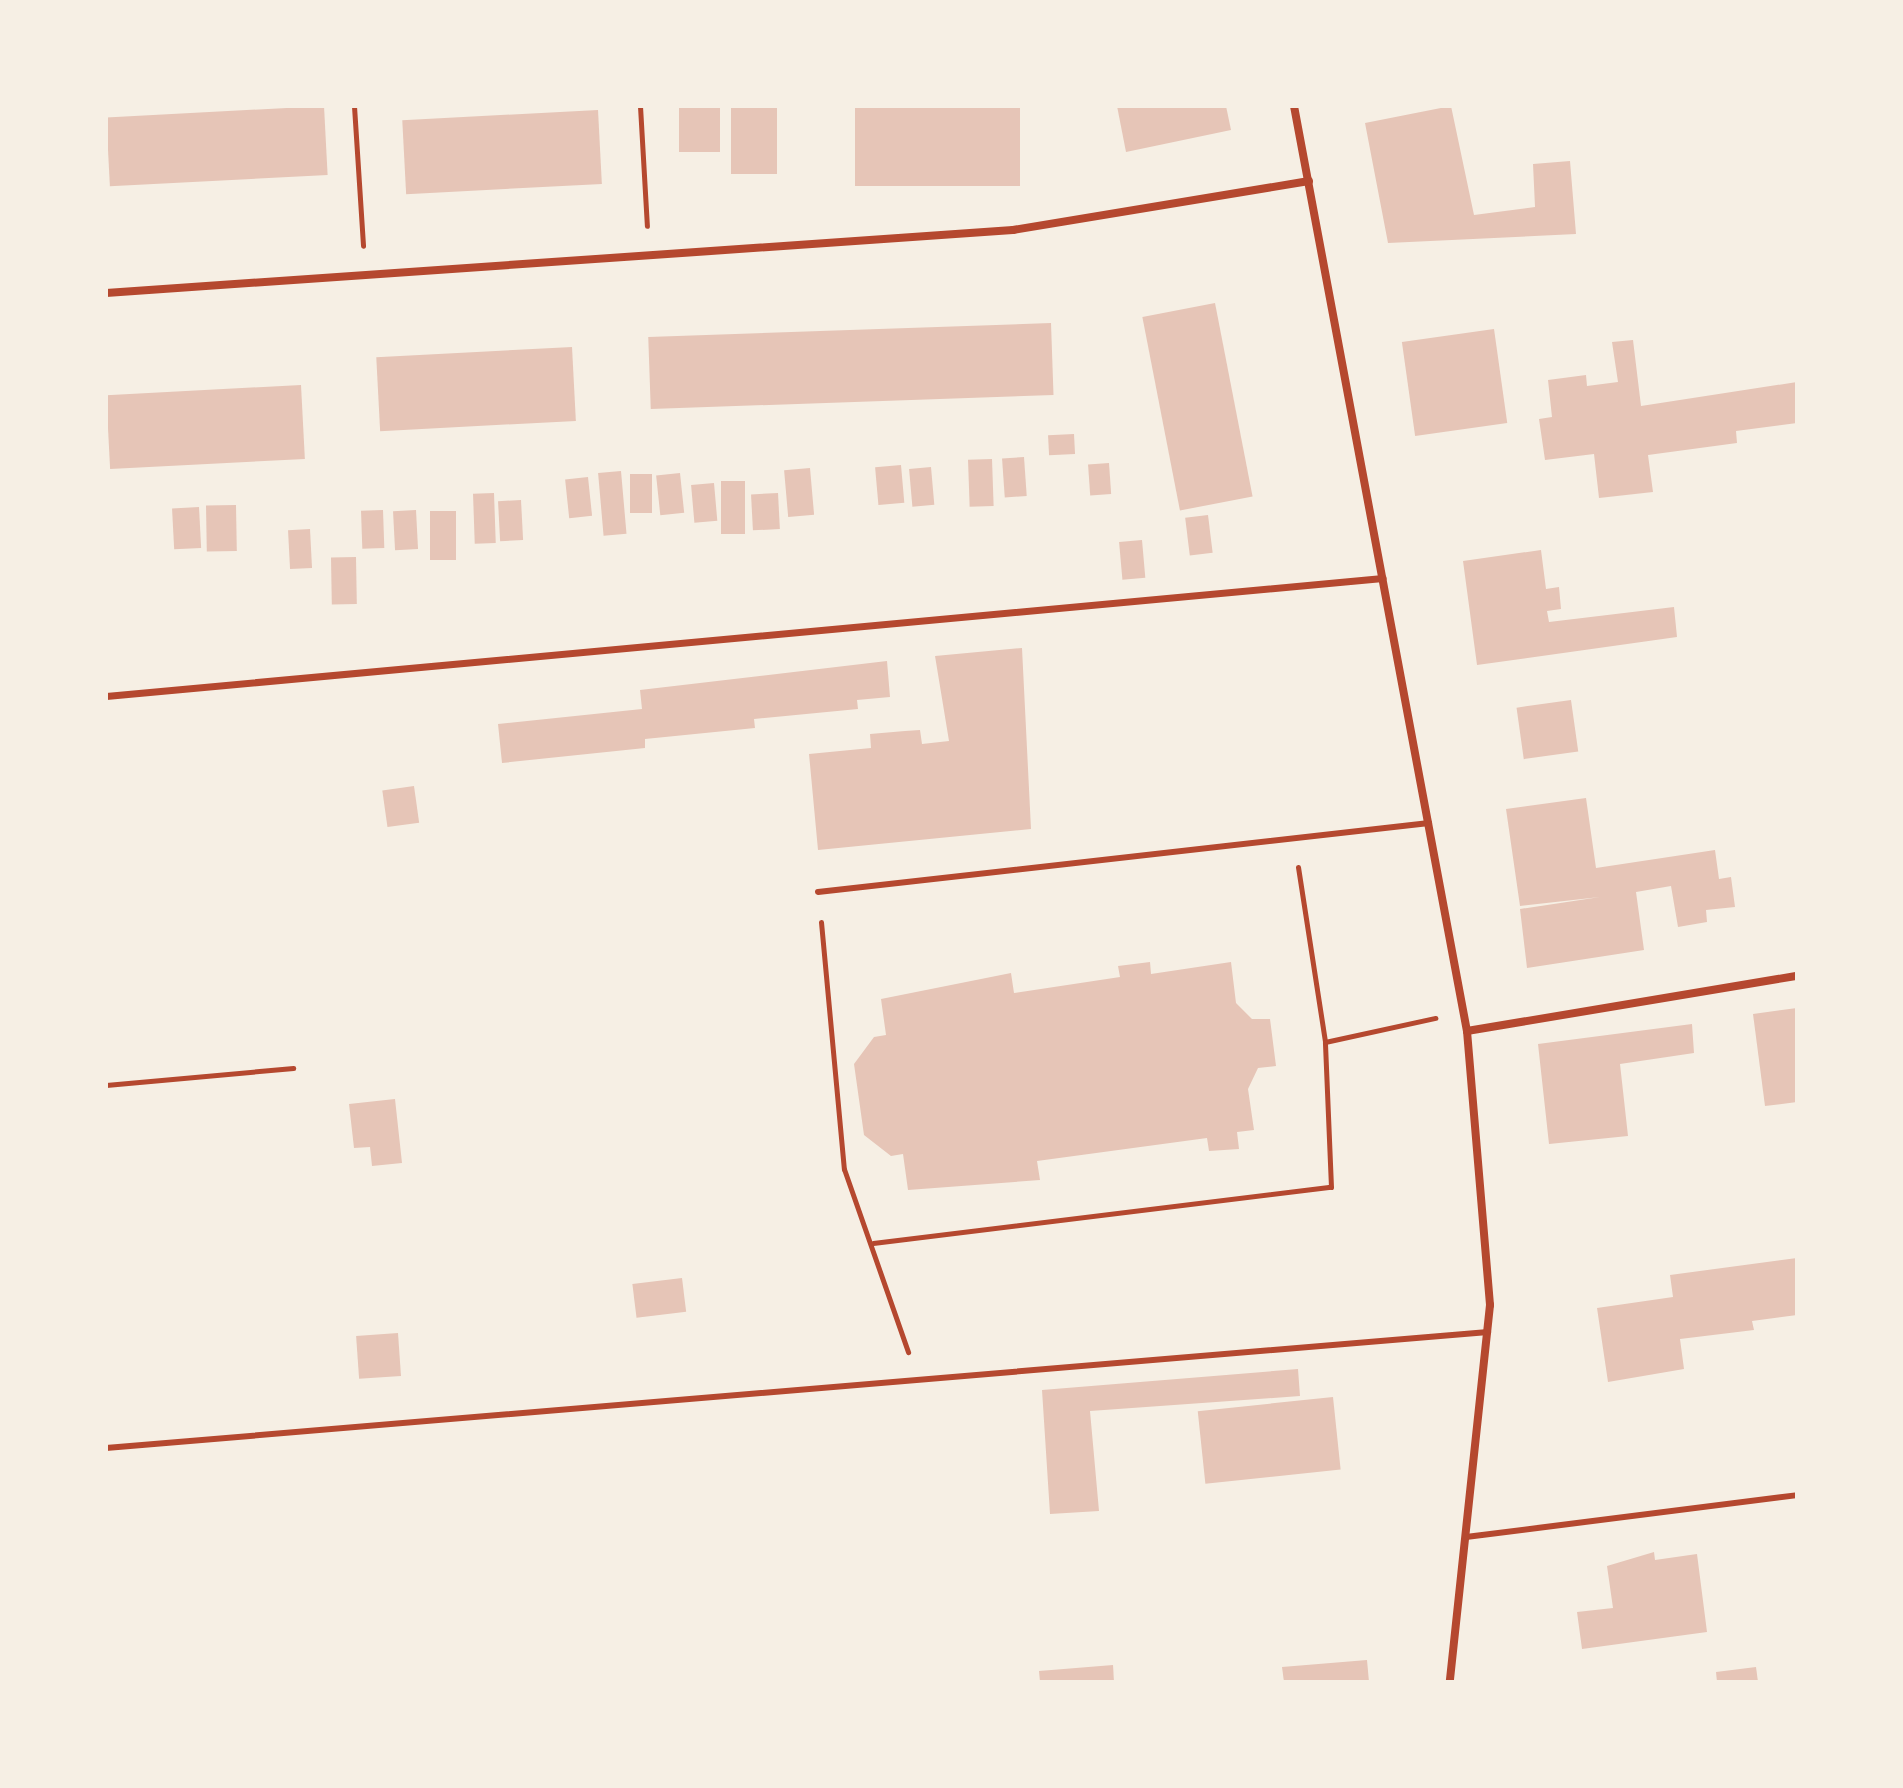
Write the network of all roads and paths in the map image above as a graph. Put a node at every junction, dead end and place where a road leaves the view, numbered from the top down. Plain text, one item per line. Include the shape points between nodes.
1 (354, 106) edge
2 (640, 106) edge
3 (1294, 106) edge
4 (1309, 181) junction
5 (649, 255) junction
6 (365, 275) junction
7 (106, 293) edge
8 (1383, 578) junction
9 (106, 696) edge
10 (1429, 823) junction
11 (1293, 838) junction
12 (818, 892) joint
13 (1797, 976) edge
14 (1463, 1011) junction
15 (1467, 1031) junction
16 (1325, 1042) junction
17 (293, 1068) dead end
18 (106, 1085) edge
19 (873, 1243) junction
20 (1488, 1332) junction
21 (917, 1380) junction
22 (106, 1448) edge
23 (1797, 1495) edge
24 (1466, 1537) junction
25 (1450, 1682) edge

1 - 6 path
2 - 5 path
3 - 4 street
4 - 5 street via 1013,230
4 - 8 street
5 - 6 street
6 - 7 street
8 - 9 street
8 - 10 street
10 - 11 lane
10 - 14 street
11 - 12 lane
11 - 16 path
12 - 19 path via 844,1169
13 - 15 street
14 - 15 street
14 - 16 path
15 - 20 street
16 - 19 path via 1331,1187
17 - 18 path
19 - 21 path
20 - 21 lane
20 - 24 street
21 - 22 lane
23 - 24 lane
24 - 25 street

